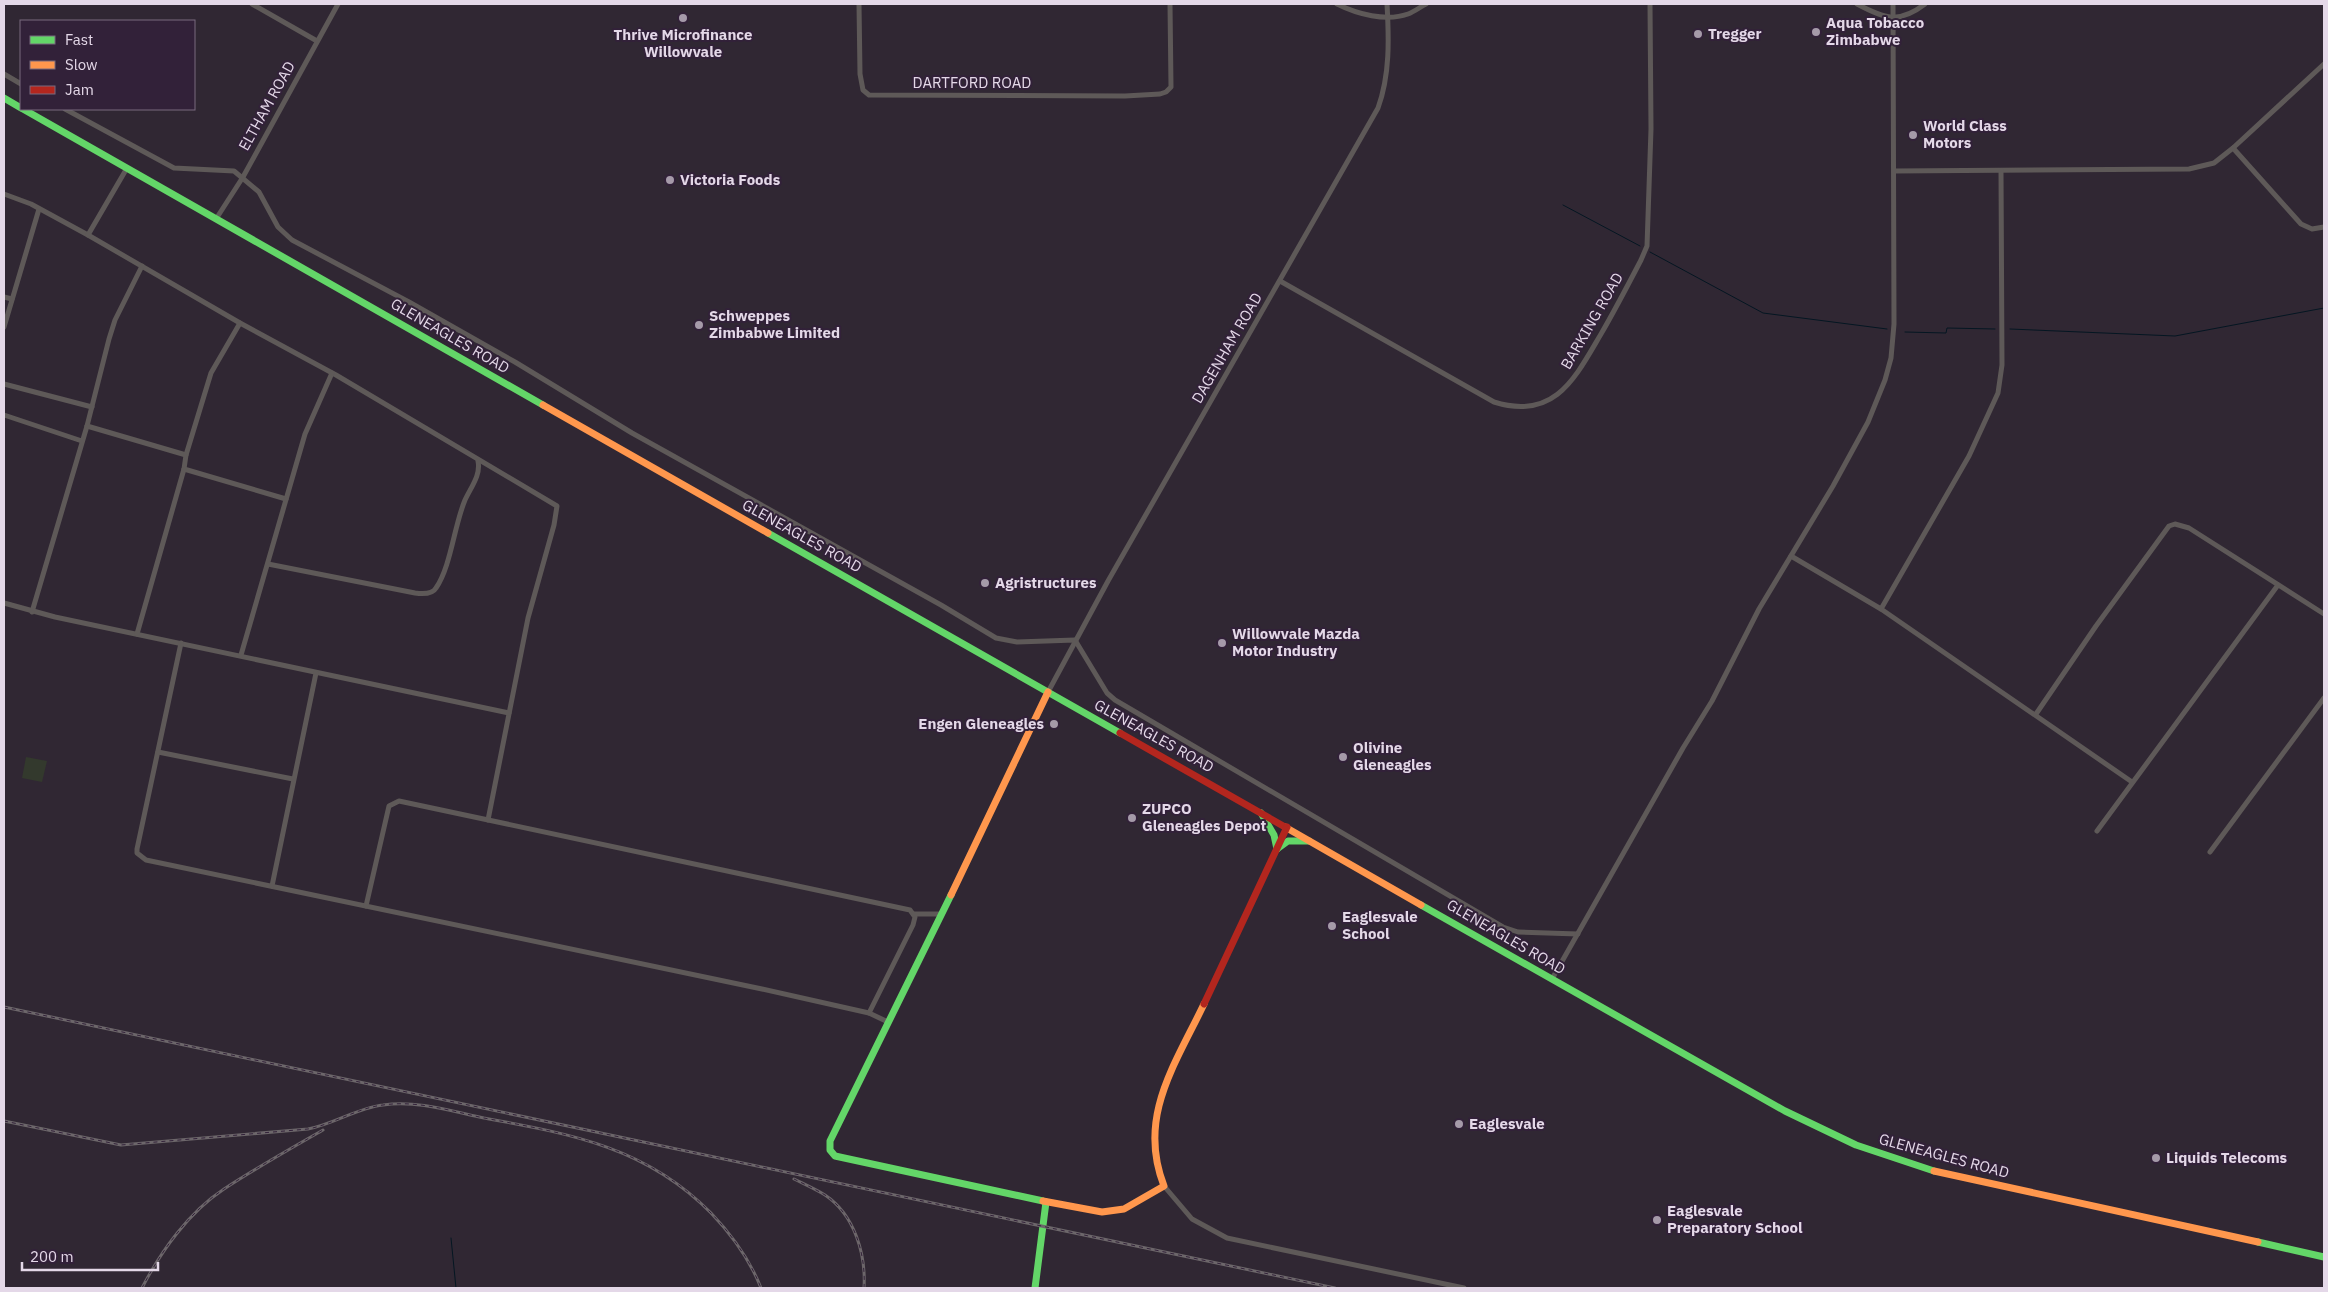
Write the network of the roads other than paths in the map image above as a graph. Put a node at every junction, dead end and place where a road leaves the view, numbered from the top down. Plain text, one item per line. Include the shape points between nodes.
1 (252, 4) edge
2 (338, 4) edge
3 (860, 4) edge
4 (1170, 4) edge
5 (1338, 4) edge
6 (1387, 4) edge
7 (1426, 4) edge
8 (1650, 4) edge
9 (1857, 4) edge
10 (1893, 4) edge
11 (1925, 4) edge
12 (1388, 17) junction
13 (1893, 17) junction
14 (316, 41) junction
15 (2324, 64) edge
16 (4, 74) edge
17 (20, 83) edge
18 (4, 98) edge
19 (20, 107) edge
20 (26, 110) edge
21 (67, 110) edge
22 (2233, 148) junction
23 (127, 168) junction
24 (1894, 171) junction
25 (2001, 171) junction
26 (243, 177) junction
27 (4, 194) edge
28 (39, 208) junction
29 (216, 219) junction
30 (2324, 227) edge
31 (88, 234) junction
32 (142, 266) junction
33 (1280, 281) junction
34 (4, 297) edge
35 (12, 299) junction
36 (240, 323) junction
37 (4, 326) edge
38 (332, 373) junction
39 (4, 384) edge
40 (92, 406) junction
41 (4, 415) edge
42 (87, 426) junction
43 (82, 441) junction
44 (186, 455) junction
45 (478, 460) junction
46 (184, 468) junction
47 (286, 499) junction
48 (1791, 556) junction
49 (268, 564) junction
50 (2278, 584) junction
51 (4, 603) edge
52 (1881, 609) junction
53 (32, 612) junction
54 (2324, 614) edge
55 (137, 634) junction
56 (1075, 640) junction
57 (181, 643) junction
58 (241, 655) junction
59 (316, 673) junction
60 (1048, 692) junction
61 (2324, 698) edge
62 (509, 713) junction
63 (2036, 714) junction
64 (158, 752) junction
65 (293, 780) junction
66 (2132, 782) junction
67 (1259, 812) junction
68 (488, 820) junction
69 (1288, 827) junction
70 (2097, 831) dead end
71 (1312, 841) junction
72 (1277, 849) junction
73 (2210, 852) dead end
74 (272, 886) junction
75 (366, 906) junction
76 (914, 914) junction
77 (941, 914) junction
78 (1578, 934) junction
79 (1552, 979) junction
80 (869, 1013) junction
81 (888, 1022) junction
82 (1164, 1186) junction
83 (1046, 1202) junction
84 (2324, 1257) edge
85 (1036, 1288) edge
86 (1464, 1288) edge

1 - 14 street
2 - 14 street, ELTHAM ROAD
3 - 4 street, DARTFORD ROAD via 860,74 863,90 869,95 1125,96 1160,94 1169,90 1173,83
5 - 12 street via 1364,14
6 - 12 street, DAGENHAM ROAD
7 - 12 street via 1406,15
8 - 33 street, BARKING ROAD via 1651,129 1647,246 1578,373 1556,396 1523,406 1494,402
9 - 13 street via 1880,15
10 - 13 street
11 - 13 street via 1912,14
12 - 33 street, DAGENHAM ROAD via 1386,82 1378,108
13 - 24 street
14 - 26 street, ELTHAM ROAD
15 - 22 street
16 - 17 street
18 - 19 street, GLENEAGLES ROAD
20 - 23 street, GLENEAGLES ROAD
21 - 26 street via 174,168 234,171
22 - 25 street via 2214,163 2189,169
22 - 30 street via 2301,224 2312,229
23 - 29 street, GLENEAGLES ROAD
23 - 31 street
24 - 25 street
24 - 48 street via 1894,324 1886,380 1868,422
25 - 52 street via 2002,365 1998,392 1969,456
26 - 29 street, ELTHAM ROAD
26 - 56 street via 259,192 278,227 292,240 417,306 632,433 996,638 1011,641
27 - 28 street
28 - 31 street
28 - 35 street
29 - 60 street, GLENEAGLES ROAD
31 - 32 street
32 - 36 street
32 - 40 street via 115,320
33 - 56 street, DAGENHAM ROAD
34 - 35 street
35 - 37 street
36 - 38 street
36 - 44 street via 211,374
38 - 45 street
38 - 47 street via 310,421
39 - 40 street
40 - 42 street
41 - 43 street
42 - 43 street
42 - 44 street
43 - 53 street
44 - 46 street
45 - 49 street via 479,472 463,505 444,568 432,592 415,593
45 - 62 street via 557,506 528,618
46 - 47 street
46 - 55 street
47 - 49 street
48 - 52 street
48 - 78 street
49 - 58 street
50 - 54 street
50 - 63 street via 2189,528 2169,526
50 - 66 street
51 - 53 street
52 - 63 street
53 - 55 street
55 - 57 street
56 - 60 street, DAGENHAM ROAD
56 - 78 street via 1107,693 1115,700 1504,927 1518,932
57 - 58 street
57 - 64 street
58 - 59 street
59 - 62 street
59 - 65 street
60 - 67 street, GLENEAGLES ROAD
60 - 77 street
61 - 73 street
62 - 68 street
63 - 66 street
64 - 65 street
64 - 74 street via 137,849 140,857
65 - 74 street
66 - 70 street
67 - 69 street, GLENEAGLES ROAD
67 - 72 street via 1274,835
68 - 75 street via 399,801 391,804
68 - 76 street via 903,908
69 - 71 street, GLENEAGLES ROAD
69 - 72 street
71 - 72 street via 1288,841
71 - 79 street, GLENEAGLES ROAD
72 - 82 street via 1158,1106 1152,1144
74 - 75 street
75 - 80 street
76 - 77 street
76 - 80 street via 913,925
77 - 81 street
78 - 79 street
79 - 84 street, GLENEAGLES ROAD via 1798,1118 1883,1156 1970,1180
80 - 81 street
81 - 83 street via 830,1141 831,1152 840,1158
82 - 83 street via 1113,1212
82 - 86 street via 1192,1219 1227,1238
83 - 85 street

